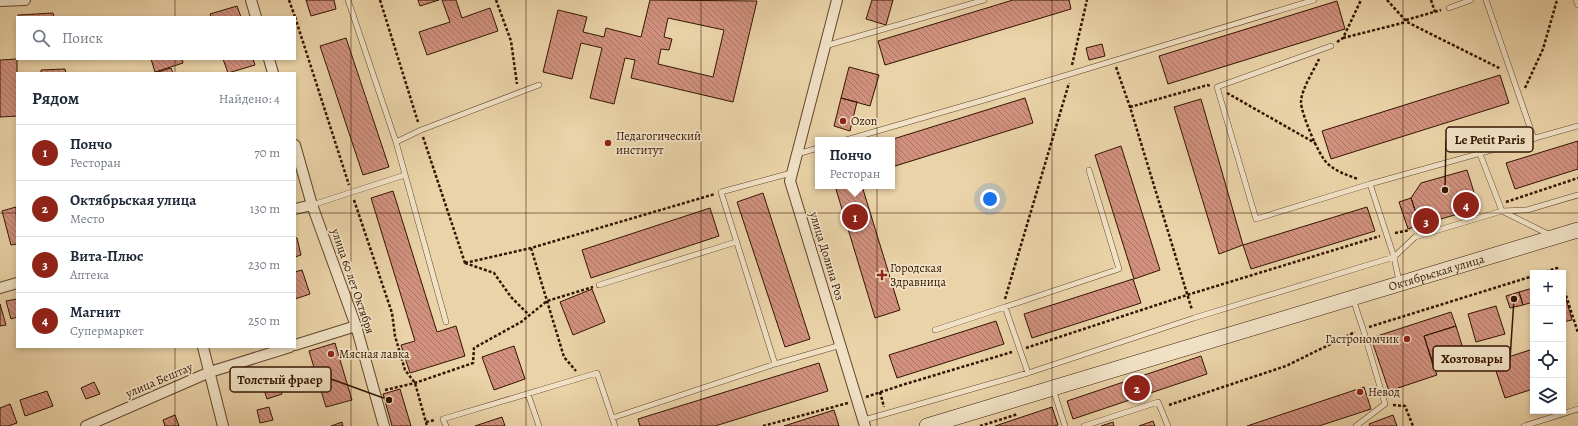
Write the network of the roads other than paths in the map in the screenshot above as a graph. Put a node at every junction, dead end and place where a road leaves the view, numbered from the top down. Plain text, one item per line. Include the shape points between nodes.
1 (25, 0) edge
2 (250, 0) edge
3 (348, 0) edge
4 (837, 0) edge
5 (984, 0) edge
6 (1314, 0) edge
7 (1471, 0) edge
8 (1486, 0) edge
9 (1576, 0) edge
10 (0, 1) edge
11 (1578, 5) edge
12 (1449, 8) road end
13 (256, 16) edge
14 (825, 46) junction
15 (1331, 46) road end
16 (269, 60) edge
17 (273, 72) edge
18 (539, 85) dead end
19 (1578, 126) edge
20 (856, 137) edge
21 (1534, 139) junction
22 (396, 142) junction
23 (296, 149) edge
24 (815, 149) edge
25 (797, 154) junction
26 (1480, 154) junction
27 (1089, 170) dead end
28 (792, 173) junction
29 (405, 176) junction
30 (1370, 184) junction
31 (1578, 195) edge
32 (312, 205) junction
33 (296, 209) edge
34 (1502, 212) junction
35 (1578, 230) edge
36 (1555, 237) junction
37 (736, 242) junction
38 (1394, 257) junction
39 (16, 283) edge
40 (1400, 284) junction
41 (599, 285) road end
42 (0, 288) edge
43 (1352, 298) junction
44 (1005, 307) junction
45 (446, 322) dead end
46 (356, 326) junction
47 (935, 330) dead end
48 (296, 345) edge
49 (840, 345) junction
50 (203, 348) edge
51 (287, 348) edge
52 (775, 364) junction
53 (210, 372) junction
54 (1028, 373) junction
55 (1053, 389) junction
56 (528, 394) junction
57 (1578, 410) edge
58 (612, 418) junction
59 (865, 423) edge
60 (86, 426) edge
61 (223, 426) edge
62 (384, 426) edge
63 (446, 426) edge
64 (539, 426) edge
65 (615, 426) edge
66 (927, 426) edge
67 (1065, 426) edge
68 (1084, 426) edge
69 (1168, 426) edge
70 (1356, 426) edge
71 (1524, 426) edge

1 - 10 street
2 - 13 street
3 - 22 lane
4 - 14 street, улица Долина Роз
5 - 14 lane
6 - 20 lane
7 - 12 lane
8 - 21 lane
9 - 11 lane
14 - 25 street, улица Долина Роз
15 - 30 lane via 1217,87 1256,219
16 - 17 street
18 - 22 lane
19 - 21 lane
21 - 26 lane
22 - 29 lane
23 - 32 street, улица 60 лет Октября
24 - 25 lane
25 - 28 street, улица Долина Роз
26 - 30 lane
26 - 34 lane
27 - 44 lane via 1119,268
28 - 37 lane via 721,192
28 - 49 street, улица Долина Роз via 790,181
29 - 32 lane
29 - 45 lane
30 - 38 lane
31 - 34 lane via 1527,210
32 - 33 street
32 - 46 street, улица 60 лет Октября
34 - 36 lane
34 - 38 lane via 1415,237
35 - 36 main road, Октябрьская улица
36 - 40 main road, Октябрьская улица
37 - 41 lane
37 - 52 lane
38 - 40 lane
38 - 54 lane via 1194,318
39 - 42 street
40 - 43 main road, Октябрьская улица
43 - 55 main road, Октябрьская улица
43 - 70 lane via 1385,404
44 - 47 lane
44 - 54 lane
46 - 48 street
46 - 62 street, улица 60 лет Октября
49 - 52 lane
49 - 59 street, улица Долина Роз
50 - 53 street
51 - 53 street, улица Бештау
52 - 58 lane
53 - 60 street, улица Бештау
53 - 61 street
54 - 59 lane
55 - 66 main road, Октябрьская улица
55 - 67 lane
56 - 58 lane via 596,373
56 - 63 lane via 444,419
56 - 64 lane
57 - 71 lane
58 - 65 lane
68 - 69 lane via 1158,402

